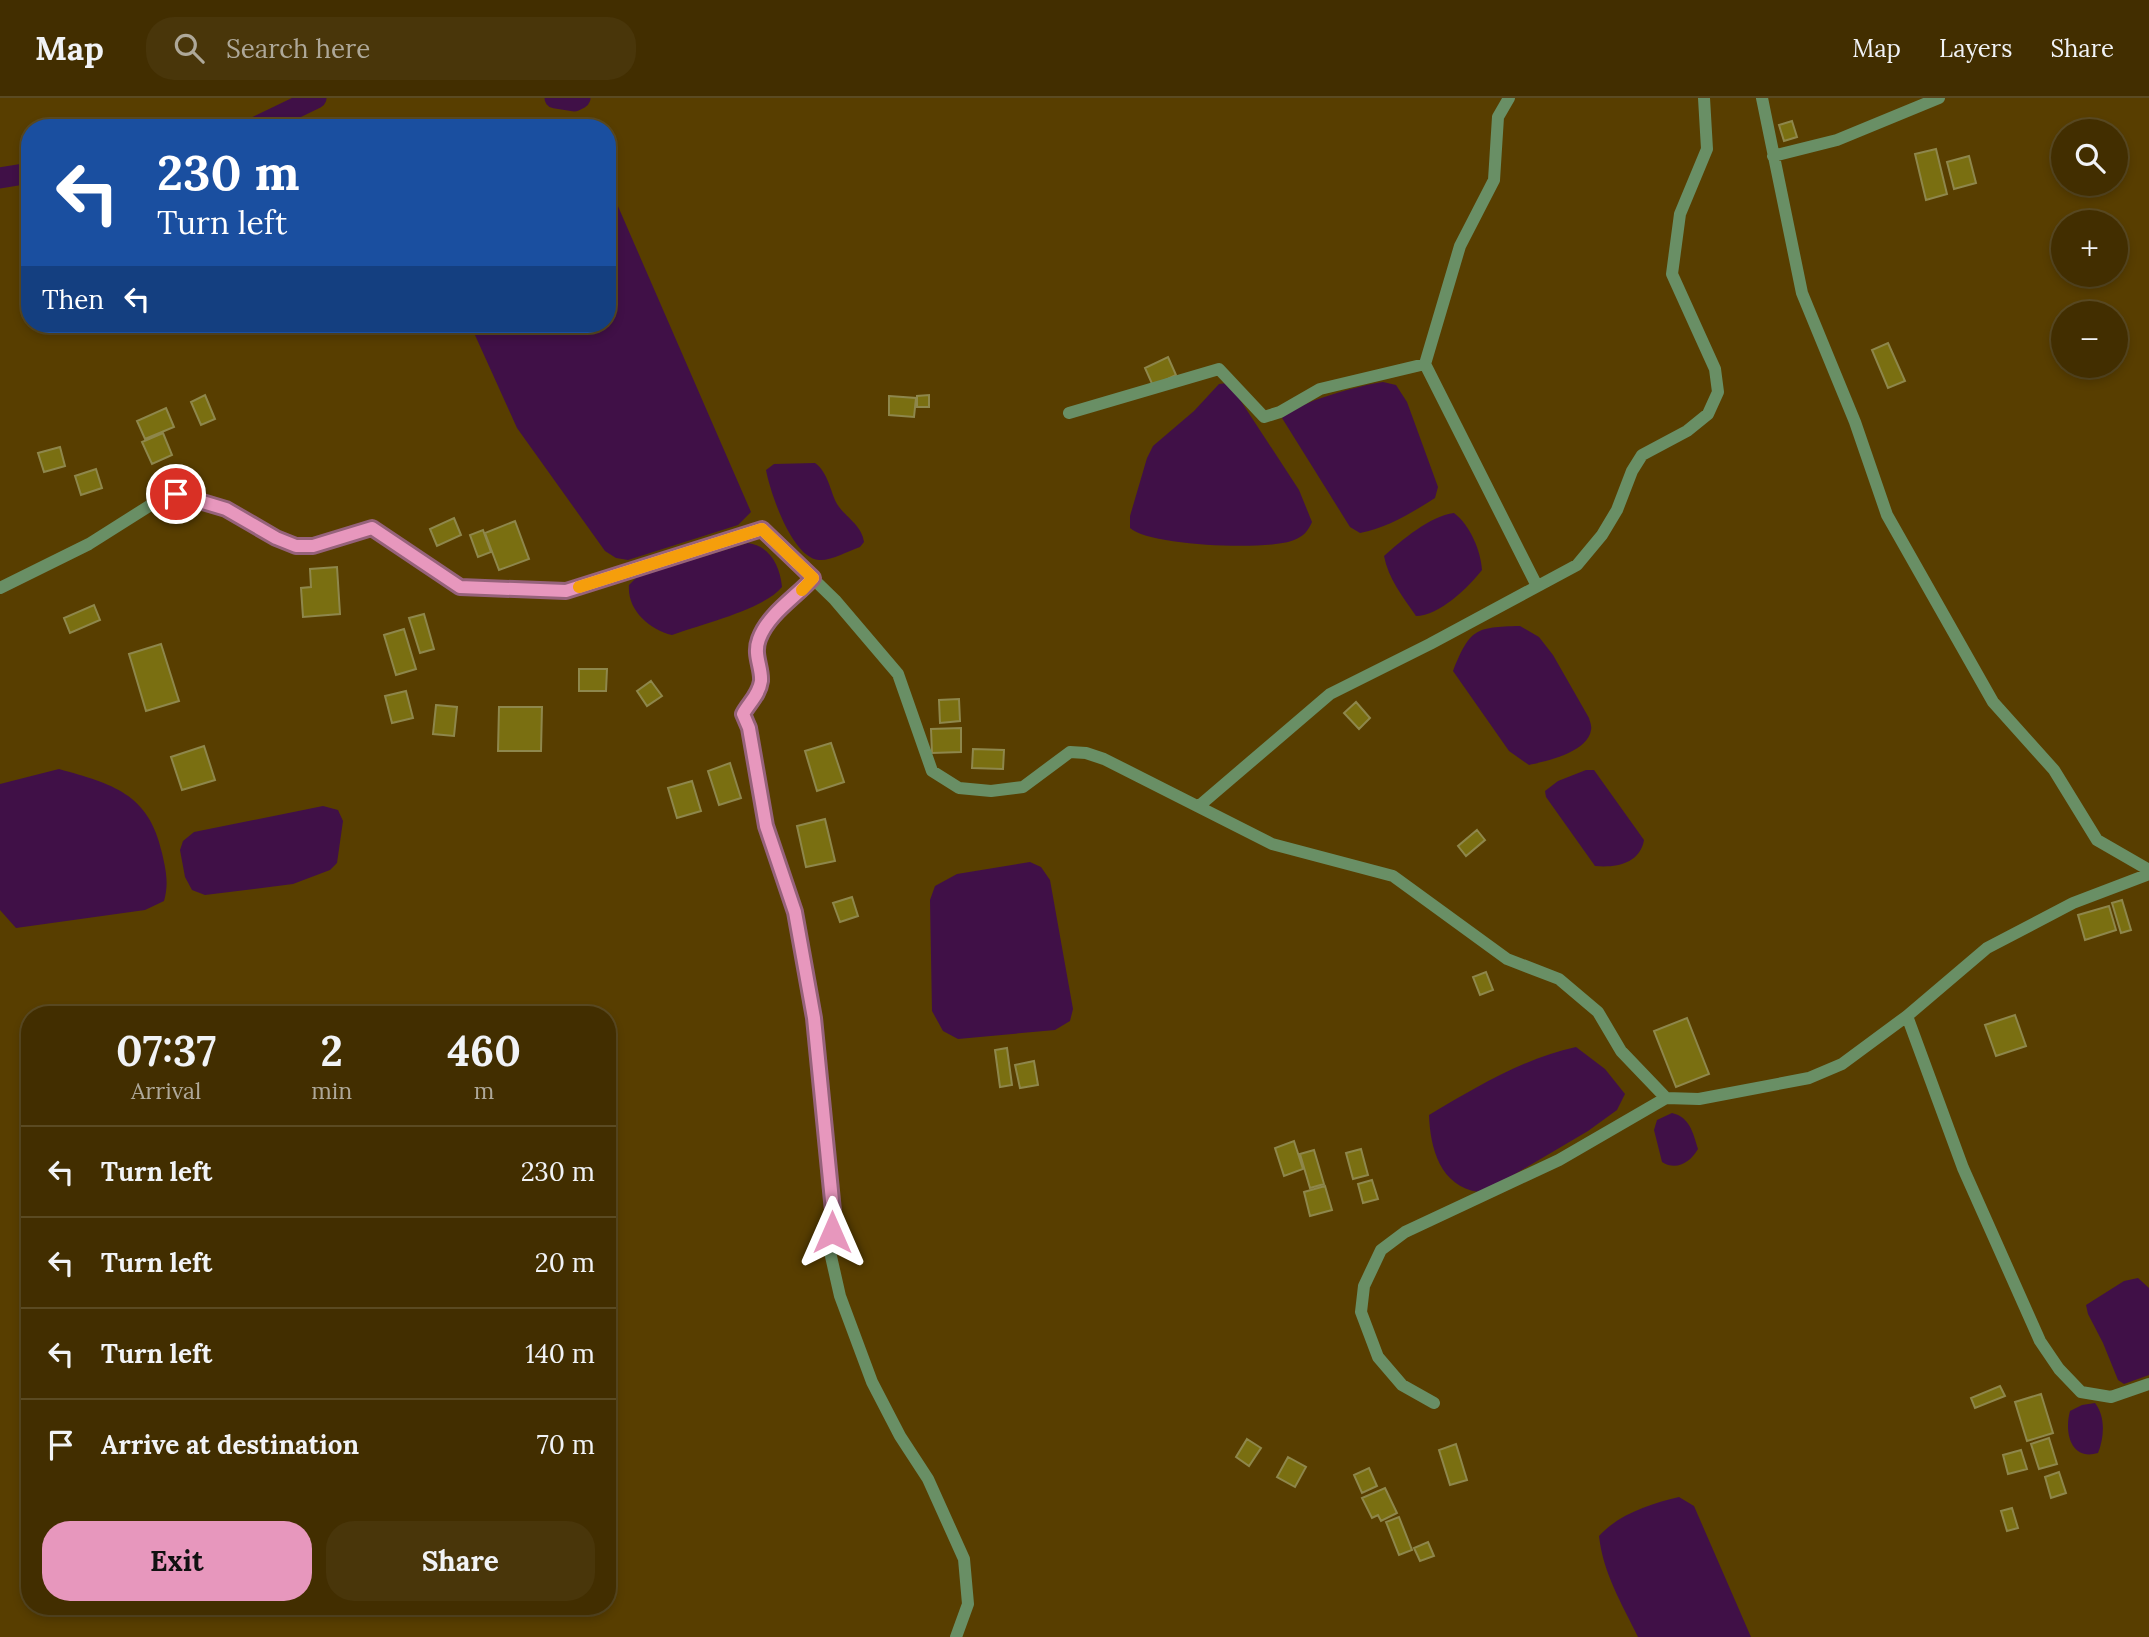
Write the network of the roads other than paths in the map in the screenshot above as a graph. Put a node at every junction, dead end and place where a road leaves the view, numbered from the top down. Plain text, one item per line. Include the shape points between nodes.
1 (1509, 98) edge
2 (1704, 98) edge
3 (1762, 98) edge
4 (1934, 100) edge
5 (1773, 156) junction
6 (1424, 364) junction
7 (1069, 413) dead end
8 (813, 578) junction
9 (1537, 586) junction
10 (0, 588) edge
11 (1199, 806) junction
12 (2149, 872) edge
13 (1907, 1016) junction
14 (1667, 1098) junction
15 (2149, 1384) edge
16 (1434, 1403) dead end
17 (956, 1637) edge

1 - 6 street via 1498,117 1494,180 1460,246
2 - 9 street via 1707,149 1680,214 1672,274 1716,369 1718,392 1708,414 1688,431 1642,455 1617,510 1577,565
3 - 5 street
4 - 5 street via 1838,140
5 - 12 street via 1802,293 1887,515 1993,702 2054,771 2097,840
6 - 7 street via 1320,389 1264,416 1219,369
6 - 9 street
8 - 10 street via 762,529 566,591 460,587 372,528 313,546 296,546 226,509 176,494
8 - 11 street via 898,674 932,771 959,788 991,791 1023,786 1070,752 1104,760
8 - 17 street via 768,623 759,639 756,657 761,680 743,714 766,826 795,912 814,1018 833,1211 830,1252 872,1382 928,1479 964,1559 968,1604
9 - 11 street via 1330,694
11 - 14 street via 1272,844 1393,876 1507,959 1559,979 1598,1012 1621,1051
12 - 13 street via 2073,903 1987,948
13 - 14 street via 1842,1064 1809,1078 1699,1098
13 - 15 street via 1963,1168 2040,1341 2081,1392 2111,1397
14 - 16 street via 1559,1160 1405,1232 1381,1250 1364,1286 1361,1312 1378,1357 1402,1385

